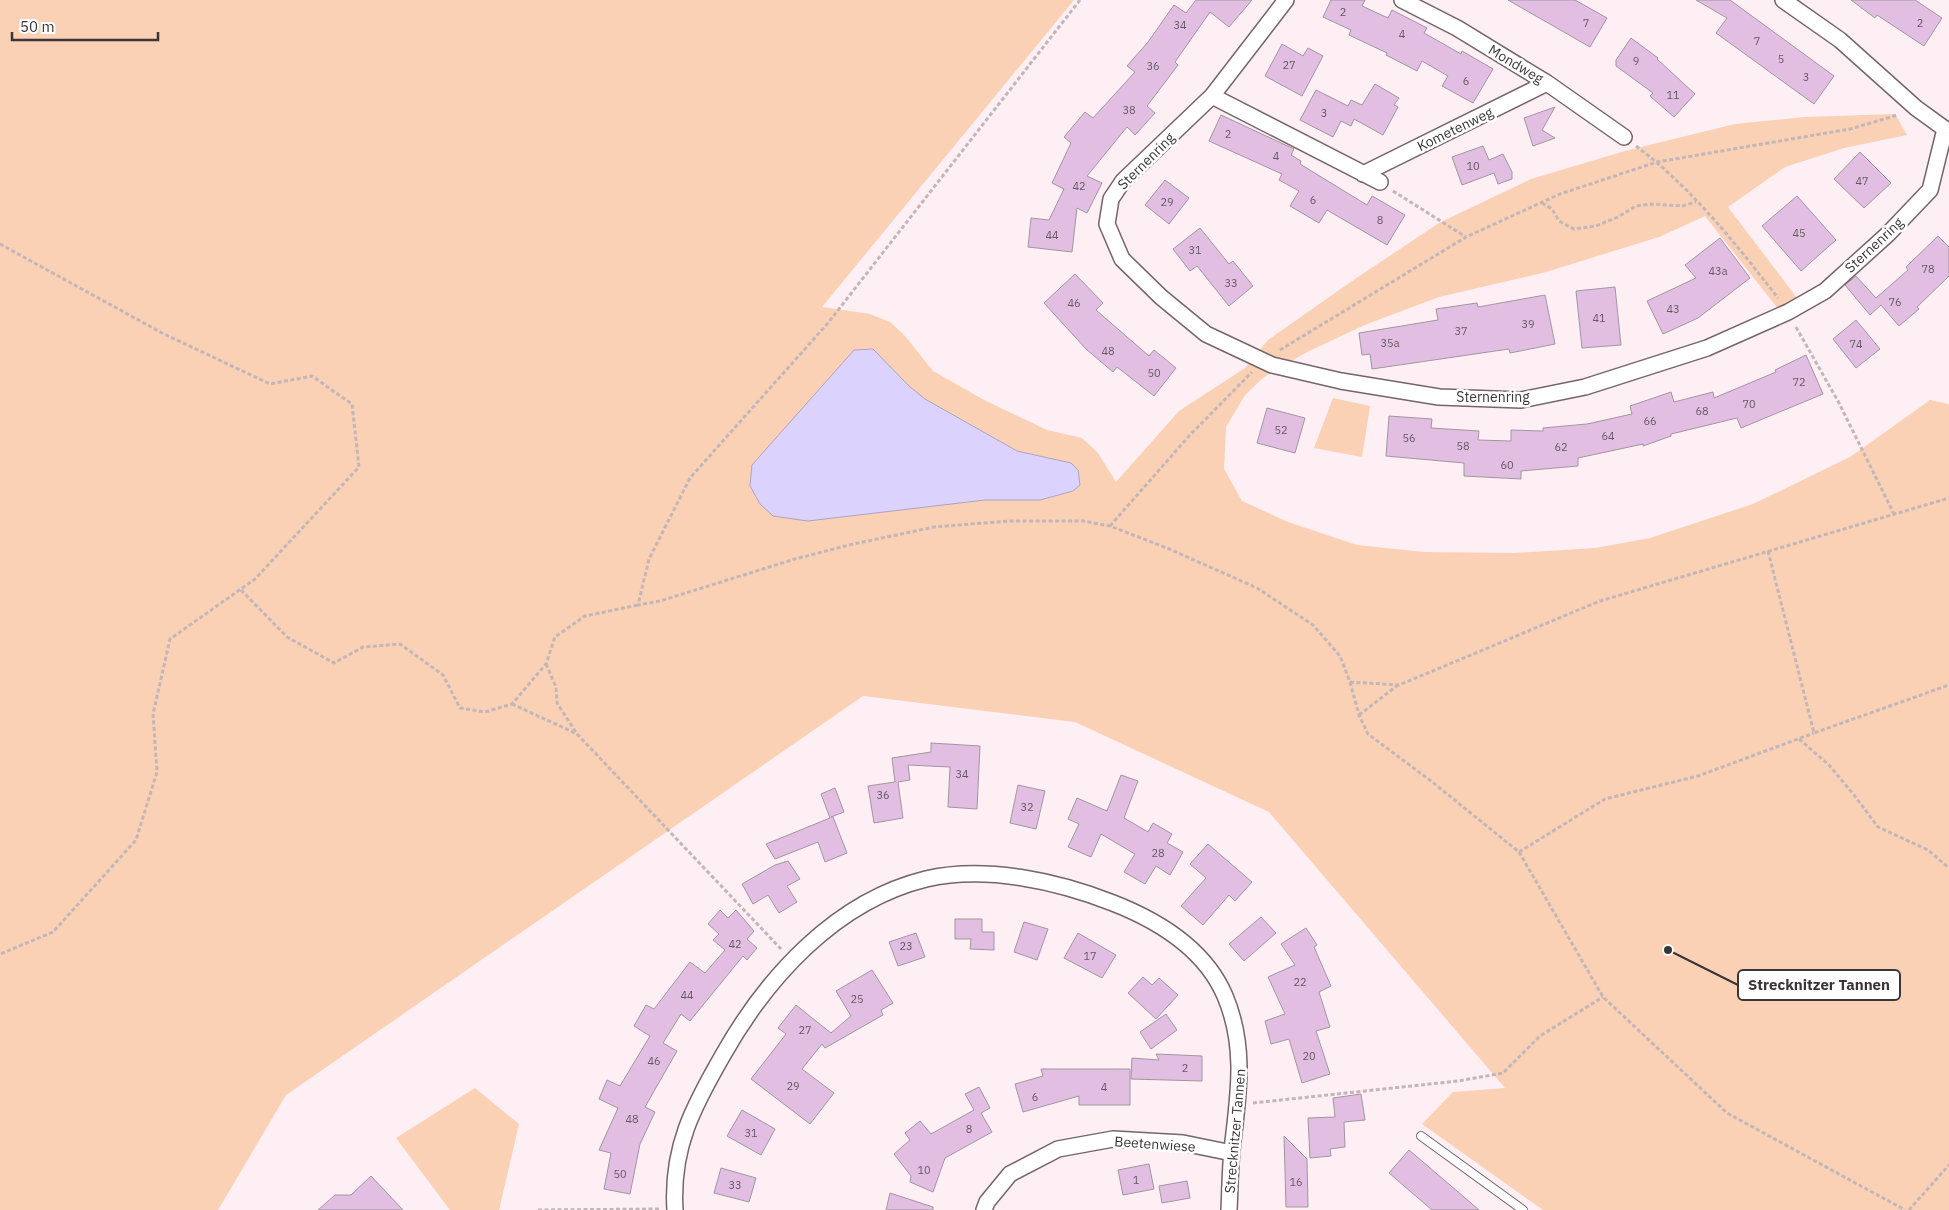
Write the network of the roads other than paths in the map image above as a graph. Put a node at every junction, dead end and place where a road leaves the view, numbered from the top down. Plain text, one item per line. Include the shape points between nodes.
1 (1286, 0) edge
2 (1402, 0) edge
3 (1783, 0) edge
4 (1547, 83) junction
5 (1212, 96) junction
6 (1947, 129) edge
7 (1624, 137) road end
8 (1363, 174) junction
9 (1380, 182) road end
10 (1421, 1136) dead end
11 (1232, 1153) junction
12 (674, 1209) edge
13 (984, 1210) edge
14 (1229, 1210) edge
15 (1523, 1210) edge

1 - 5 street, Sternenring
2 - 4 street, Mondweg via 1457,28
3 - 6 street, Sternenring via 1840,40 1916,108
4 - 7 street, Mondweg
4 - 8 street, Kometenweg
5 - 6 street, Sternenring via 1123,181 1111,200 1107,224 1122,259 1206,334 1272,365 1341,382 1439,397 1521,400 1585,387 1707,348 1788,312 1825,291 1888,234 1930,190
5 - 8 street
8 - 9 street
10 - 15 lane
11 - 12 street, Strecknitzer Tannen via 1240,1062 1235,1026 1225,996 1206,963 1175,935 1147,918 1095,896 1031,878 977,874 928,879 887,892 853,911 792,961 758,1000 734,1035 696,1103 680,1146 674,1179
11 - 13 street, Beetenwiese via 1183,1143 1113,1139 1058,1149 1010,1174 986,1202
11 - 14 street, Strecknitzer Tannen

